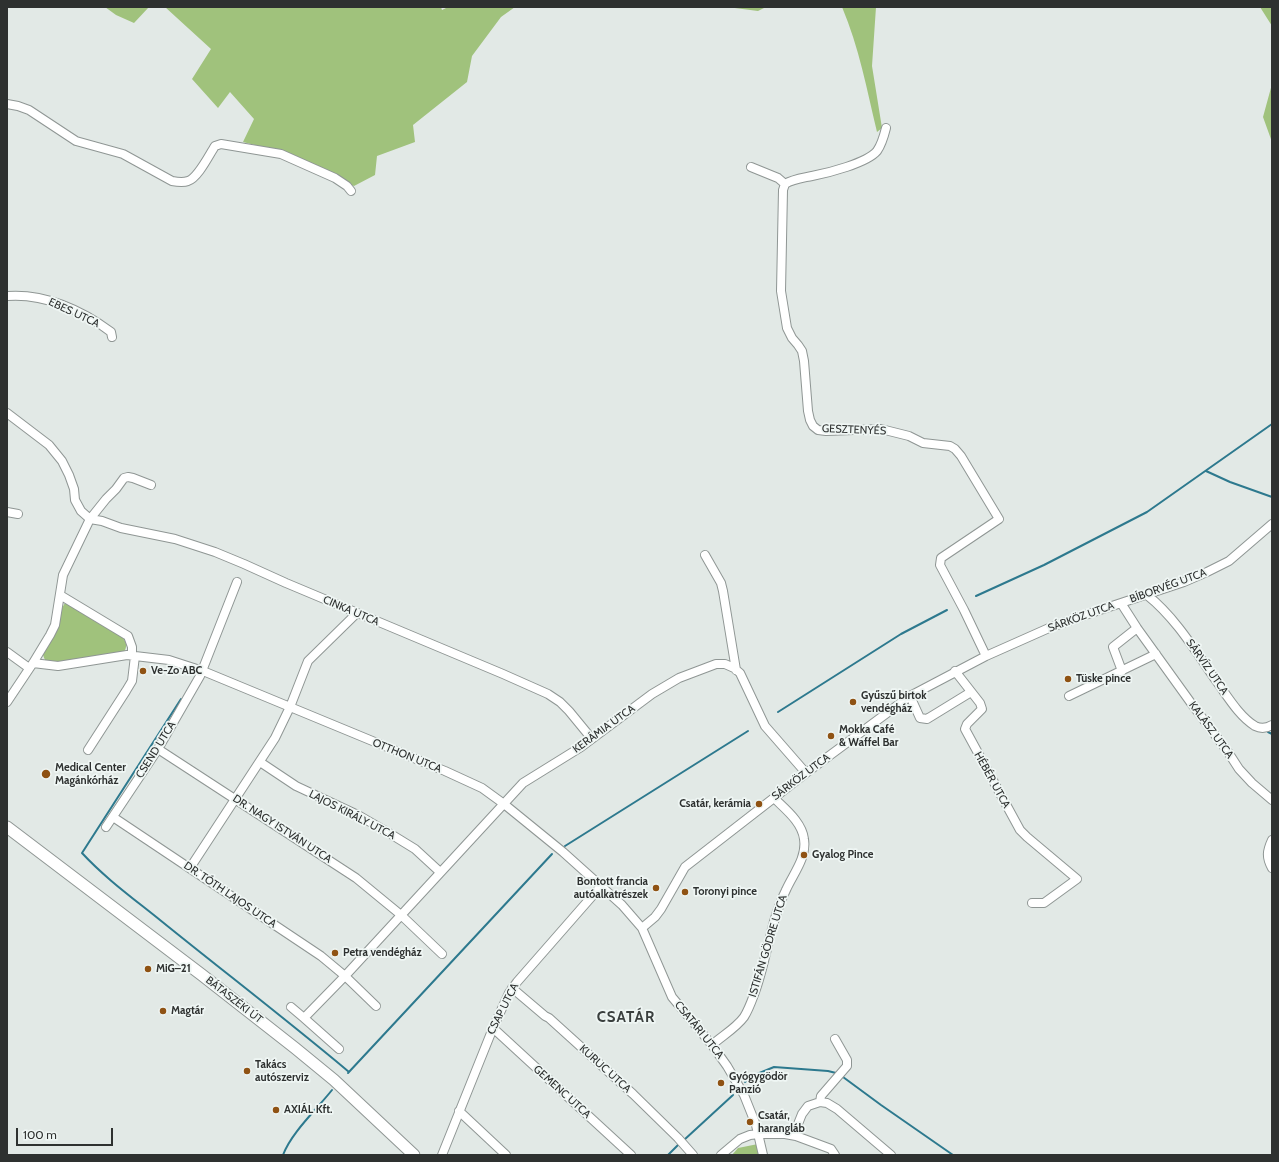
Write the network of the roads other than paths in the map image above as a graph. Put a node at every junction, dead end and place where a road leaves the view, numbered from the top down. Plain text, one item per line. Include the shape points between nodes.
1 (7, 104) edge
2 (886, 128) dead end
3 (751, 167) dead end
4 (785, 184) junction
5 (351, 191) dead end
6 (7, 296) edge
7 (112, 337) dead end
8 (7, 413) edge
9 (151, 485) dead end
10 (7, 512) edge
11 (18, 514) dead end
12 (90, 519) junction
13 (1272, 524) edge
14 (705, 555) dead end
15 (237, 582) dead end
16 (60, 595) junction
17 (1147, 595) junction
18 (1121, 603) junction
19 (356, 613) junction
20 (1137, 628) junction
21 (7, 652) edge
22 (1156, 654) junction
23 (133, 655) junction
24 (986, 656) junction
25 (31, 665) junction
26 (736, 670) junction
27 (203, 671) junction
28 (955, 671) junction
29 (1122, 671) junction
30 (971, 692) junction
31 (910, 696) junction
32 (1070, 696) dead end
33 (7, 702) edge
34 (290, 707) junction
35 (1272, 725) edge
36 (592, 739) junction
37 (158, 749) junction
38 (88, 750) dead end
39 (260, 762) junction
40 (806, 773) junction
41 (774, 798) junction
42 (236, 799) junction
43 (1272, 800) edge
44 (504, 804) junction
45 (113, 816) junction
46 (7, 827) edge
47 (106, 827) dead end
48 (1272, 840) edge
49 (190, 868) junction
50 (1272, 868) edge
51 (440, 872) junction
52 (601, 886) junction
53 (1032, 903) dead end
54 (401, 915) junction
55 (642, 928) junction
56 (442, 954) dead end
57 (345, 976) junction
58 (512, 988) junction
59 (376, 1006) dead end
60 (291, 1007) dead end
61 (304, 1018) junction
62 (493, 1028) junction
63 (835, 1039) dead end
64 (712, 1045) junction
65 (339, 1049) dead end
66 (820, 1102) junction
67 (459, 1111) junction
68 (759, 1134) junction
69 (796, 1136) junction
70 (414, 1155) edge
71 (442, 1155) edge
72 (506, 1155) edge
73 (631, 1155) edge
74 (693, 1155) edge
75 (721, 1155) edge
76 (763, 1155) edge
77 (835, 1155) edge
78 (891, 1155) edge

1 - 5 street via 29,110 76,141 123,154 172,181 189,181 196,176 215,146 221,144 281,154 335,178
2 - 4 street via 878,150 872,156 827,173
3 - 4 street via 778,178
4 - 24 street, GESZTENYÉS via 781,291 786,328 802,351 810,420 818,430 881,429 909,436 923,443 950,446 961,456 999,519 940,558 940,565
6 - 7 street, EBES UTCA via 39,297 57,303 94,320 111,332
8 - 12 street via 48,445 62,461 80,511
9 - 12 street via 128,476 124,478
10 - 11 street
12 - 16 street via 63,575
12 - 19 street, CINKA UTCA via 174,539 215,552
13 - 17 street, BÍBORVÉG UTCA via 1229,561
14 - 26 street via 721,583
15 - 27 street, CSEND UTCA
16 - 23 street via 128,636
16 - 25 street via 55,625
17 - 18 street, BÍBORVÉG UTCA
17 - 35 street, SÁRVÍZ UTCA via 1159,604 1182,632 1240,712 1255,726 1268,728
18 - 20 street, KALÁSZ UTCA
18 - 24 street, SÁRKÖZ UTCA via 1049,628
19 - 34 street via 308,661
19 - 36 street, CINKA UTCA via 548,694 569,712
20 - 22 street, KALÁSZ UTCA
20 - 29 street via 1113,648
21 - 25 street
22 - 29 street
22 - 43 street, KALÁSZ UTCA via 1239,770
23 - 25 street, OTTHON UTCA via 58,666
23 - 27 street, OTTHON UTCA via 169,660
23 - 38 street via 132,681
24 - 28 street, SÁRKÖZ UTCA
25 - 33 street
26 - 36 street, KERÁMIA UTCA via 724,664 716,664 678,678
26 - 40 street via 740,673 765,726
27 - 34 street, OTTHON UTCA
27 - 37 street, CSEND UTCA
28 - 30 street, HÉBÉR UTCA
28 - 31 street, SÁRKÖZ UTCA
29 - 32 street
30 - 31 street via 927,719 920,718
30 - 53 street, HÉBÉR UTCA via 982,709 965,729 1020,830 1077,879 1044,903
31 - 40 street, SÁRKÖZ UTCA
34 - 39 street
34 - 44 street, OTTHON UTCA via 445,771 482,788
36 - 44 street, KERÁMIA UTCA via 523,783
37 - 42 street, DR. NAGY ISTVÁN UTCA
37 - 45 street, CSEND UTCA
39 - 42 street
39 - 51 street, LAJOS KIRÁLY UTCA via 296,786 390,833 415,849
40 - 41 street, SÁRKÖZ UTCA
41 - 55 street, SÁRKÖZ UTCA via 685,867 655,917
41 - 64 street, ISTIFÁN GÖDRE UTCA via 798,824 804,839 804,851 798,869 785,891 770,934 761,977 750,1005 744,1017
42 - 49 street
42 - 54 street, DR. NAGY ISTVÁN UTCA via 356,878
44 - 51 street, KERÁMIA UTCA
44 - 52 street, OTTHON UTCA
45 - 47 street, CSEND UTCA
45 - 49 street, DR. TÓTH LAJOS UTCA
46 - 70 main road, BÁTASZÉKI ÚT via 243,1006 334,1080
48 - 50 street via 1267,852
49 - 57 street, DR. TÓTH LAJOS UTCA via 321,956
51 - 54 street, KERÁMIA UTCA
52 - 55 street, OTTHON UTCA
52 - 58 street, CSAP UTCA
54 - 56 street
54 - 57 street, KERÁMIA UTCA
55 - 64 street, CSATÁRI UTCA via 672,997
57 - 59 street
57 - 61 street, KERÁMIA UTCA
58 - 62 street, CSAP UTCA
58 - 74 street, KURUC UTCA via 549,1018 632,1094
60 - 61 street
61 - 65 street
62 - 67 street, CSAP UTCA
62 - 73 street, GEMENC UTCA
63 - 66 street via 847,1060 847,1066 821,1096
64 - 68 street, CSATÁRI UTCA via 744,1095
66 - 69 street via 808,1106 802,1114
66 - 78 street via 837,1109
67 - 71 street, CSAP UTCA
67 - 72 street
68 - 69 street
68 - 75 street via 740,1139
68 - 76 street, CSATÁRI UTCA
69 - 77 street via 831,1149

